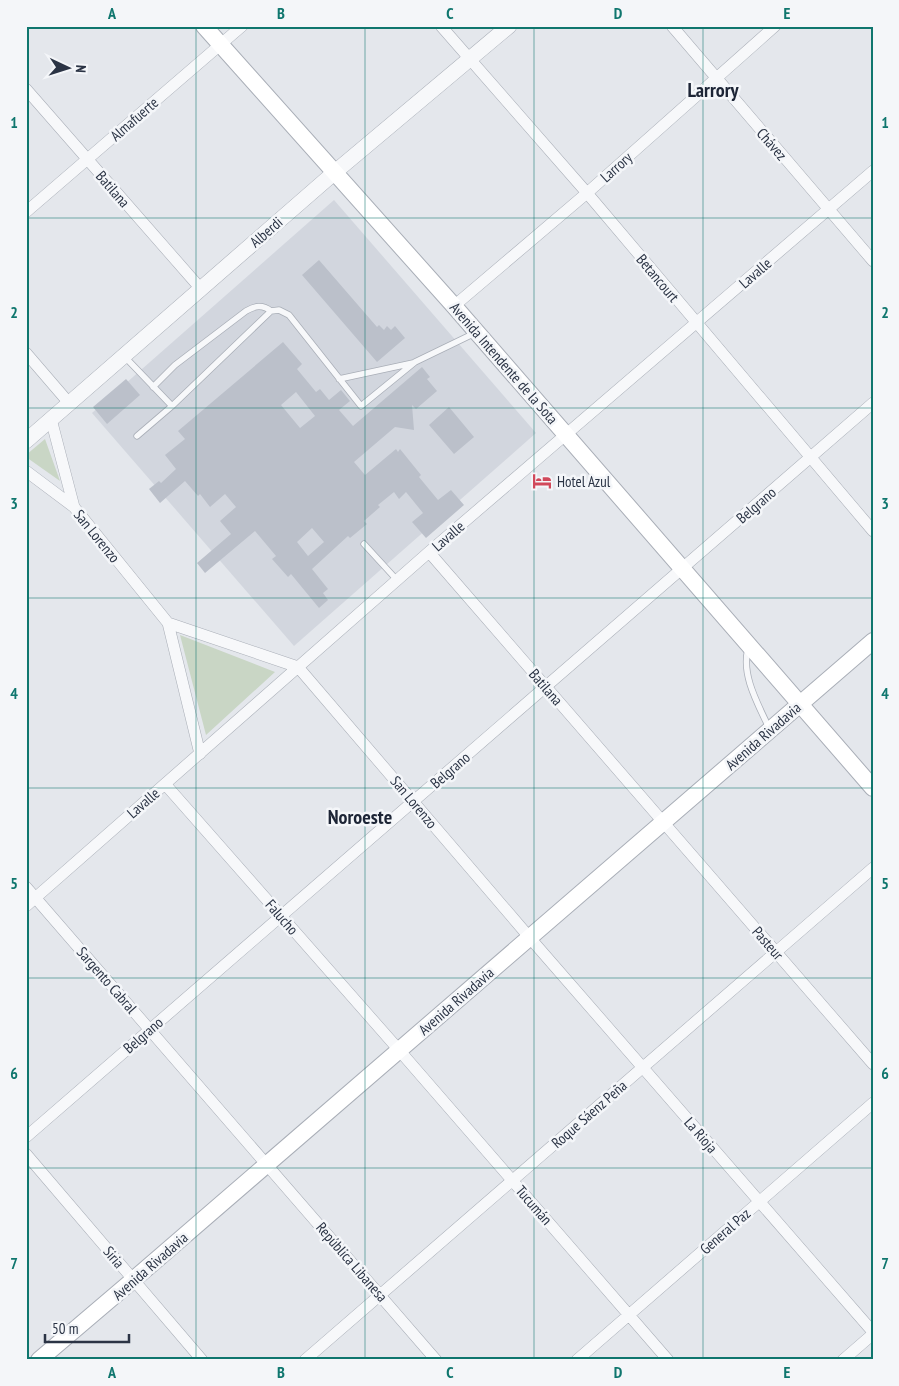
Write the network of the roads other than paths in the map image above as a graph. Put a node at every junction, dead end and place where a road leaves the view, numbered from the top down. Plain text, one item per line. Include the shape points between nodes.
1 (204, 26) edge
2 (242, 26) edge
3 (441, 26) edge
4 (509, 26) edge
5 (672, 26) edge
6 (775, 26) edge
7 (220, 45) junction
8 (470, 60) junction
9 (716, 78) junction
10 (26, 89) edge
11 (87, 159) junction
12 (873, 171) edge
13 (335, 172) junction
14 (586, 193) junction
15 (829, 209) junction
16 (26, 212) edge
17 (873, 261) edge
18 (201, 289) junction
19 (454, 306) junction
20 (271, 311) junction
21 (696, 324) junction
22 (477, 333) junction
23 (26, 353) edge
24 (124, 356) junction
25 (415, 362) junction
26 (339, 380) junction
27 (153, 387) junction
28 (70, 403) junction
29 (873, 403) edge
30 (172, 406) junction
31 (51, 419) junction
32 (566, 435) junction
33 (137, 436) dead end
34 (26, 440) edge
35 (810, 457) junction
36 (26, 472) edge
37 (74, 508) junction
38 (873, 531) edge
39 (364, 544) dead end
40 (429, 552) junction
41 (682, 568) junction
42 (397, 580) junction
43 (168, 623) junction
44 (873, 641) edge
45 (749, 644) junction
46 (298, 667) junction
47 (546, 687) junction
48 (800, 704) junction
49 (770, 730) junction
50 (200, 754) junction
51 (165, 784) junction
52 (873, 788) edge
53 (413, 801) junction
54 (662, 823) junction
55 (873, 868) edge
56 (26, 887) edge
57 (36, 898) junction
58 (26, 906) edge
59 (281, 916) junction
60 (530, 938) junction
61 (775, 952) junction
62 (150, 1030) junction
63 (399, 1050) junction
64 (873, 1064) edge
65 (642, 1067) junction
66 (873, 1103) edge
67 (26, 1137) edge
68 (26, 1154) edge
69 (268, 1164) junction
70 (512, 1180) junction
71 (759, 1201) junction
72 (133, 1280) junction
73 (380, 1295) junction
74 (629, 1315) junction
75 (873, 1333) edge
76 (39, 1360) edge
77 (202, 1360) edge
78 (305, 1360) edge
79 (436, 1360) edge
80 (577, 1360) edge
81 (668, 1360) edge
82 (843, 1360) edge

1 - 7 main road, Avenida Intendente de la Sota
2 - 7 street, Almafuerte
3 - 8 street, Betancourt
4 - 8 street, Alberdi
5 - 9 street, Chávez
6 - 9 street, Larrory
7 - 11 street, Almafuerte
7 - 13 main road, Avenida Intendente de la Sota
8 - 13 street, Alberdi
8 - 14 street, Betancourt
9 - 14 street, Larrory
9 - 15 street, Chávez
10 - 11 street, Batilana
11 - 16 street, Almafuerte
11 - 18 street, Batilana
12 - 15 street, Lavalle
13 - 18 street, Alberdi
13 - 19 main road, Avenida Intendente de la Sota
14 - 19 street, Larrory
14 - 21 street, Betancourt
15 - 17 street, Chávez
15 - 21 street, Lavalle
18 - 24 street, Alberdi
19 - 22 main road, Avenida Intendente de la Sota
20 - 26 lane via 279,310 289,315
20 - 27 lane via 261,306 246,311 175,365
20 - 30 lane
21 - 32 street, Lavalle
21 - 35 street, Betancourt
22 - 25 lane
22 - 32 main road, Avenida Intendente de la Sota
23 - 28 street
24 - 27 lane
24 - 28 street, Alberdi
25 - 26 lane
25 - 26 lane via 361,406
27 - 30 lane
28 - 31 street, Alberdi
29 - 35 street, Belgrano
30 - 33 lane
31 - 34 street, Alberdi
31 - 37 street
32 - 40 street, Lavalle
32 - 41 main road, Avenida Intendente de la Sota
35 - 38 street, Betancourt
35 - 41 street, Belgrano
36 - 37 street, San Lorenzo
37 - 43 street, San Lorenzo
39 - 42 lane
40 - 42 street, Lavalle
40 - 47 street, Batilana
41 - 45 main road, Avenida Intendente de la Sota
41 - 47 street, Belgrano
42 - 46 street, Lavalle
43 - 46 street
43 - 50 street, San Lorenzo
44 - 48 main road, Avenida Rivadavia
45 - 48 main road, Avenida Intendente de la Sota
45 - 49 lane via 746,663 754,697
46 - 50 street, Lavalle
46 - 53 street, San Lorenzo
47 - 53 street, Belgrano
47 - 54 street, Batilana
48 - 49 main road, Avenida Rivadavia
48 - 52 main road, Avenida Intendente de la Sota
49 - 54 main road, Avenida Rivadavia
50 - 51 street, Lavalle
51 - 57 street, Lavalle
51 - 59 street, Falucho
53 - 59 street, Belgrano
53 - 60 street, San Lorenzo
54 - 60 main road, Avenida Rivadavia
54 - 61 street, Pasteur
55 - 61 street, Roque Sáenz Peña
56 - 57 street, Sargento Cabral
57 - 58 street, Lavalle
57 - 62 street, Sargento Cabral
59 - 62 street, Belgrano
59 - 63 street, Falucho
60 - 63 main road, Avenida Rivadavia
60 - 65 street, La Rioja
61 - 64 street, Pasteur
61 - 65 street, Roque Sáenz Peña
62 - 67 street, Belgrano
62 - 69 street, Sargento Cabral
63 - 69 main road, Avenida Rivadavia
63 - 70 street, Tucumán
65 - 70 street, Roque Sáenz Peña
65 - 71 street, La Rioja
66 - 71 street, General Paz
68 - 72 street, Siria
69 - 72 main road, Avenida Rivadavia
69 - 73 street, República Libanesa
70 - 73 street, Roque Sáenz Peña
70 - 74 street, Tucumán
71 - 74 street, General Paz
71 - 75 street, La Rioja
72 - 76 main road, Avenida Rivadavia
72 - 77 street, Siria
73 - 78 street, Roque Sáenz Peña
73 - 79 street, República Libanesa
74 - 80 street, General Paz
74 - 81 street, Tucumán
75 - 82 street

